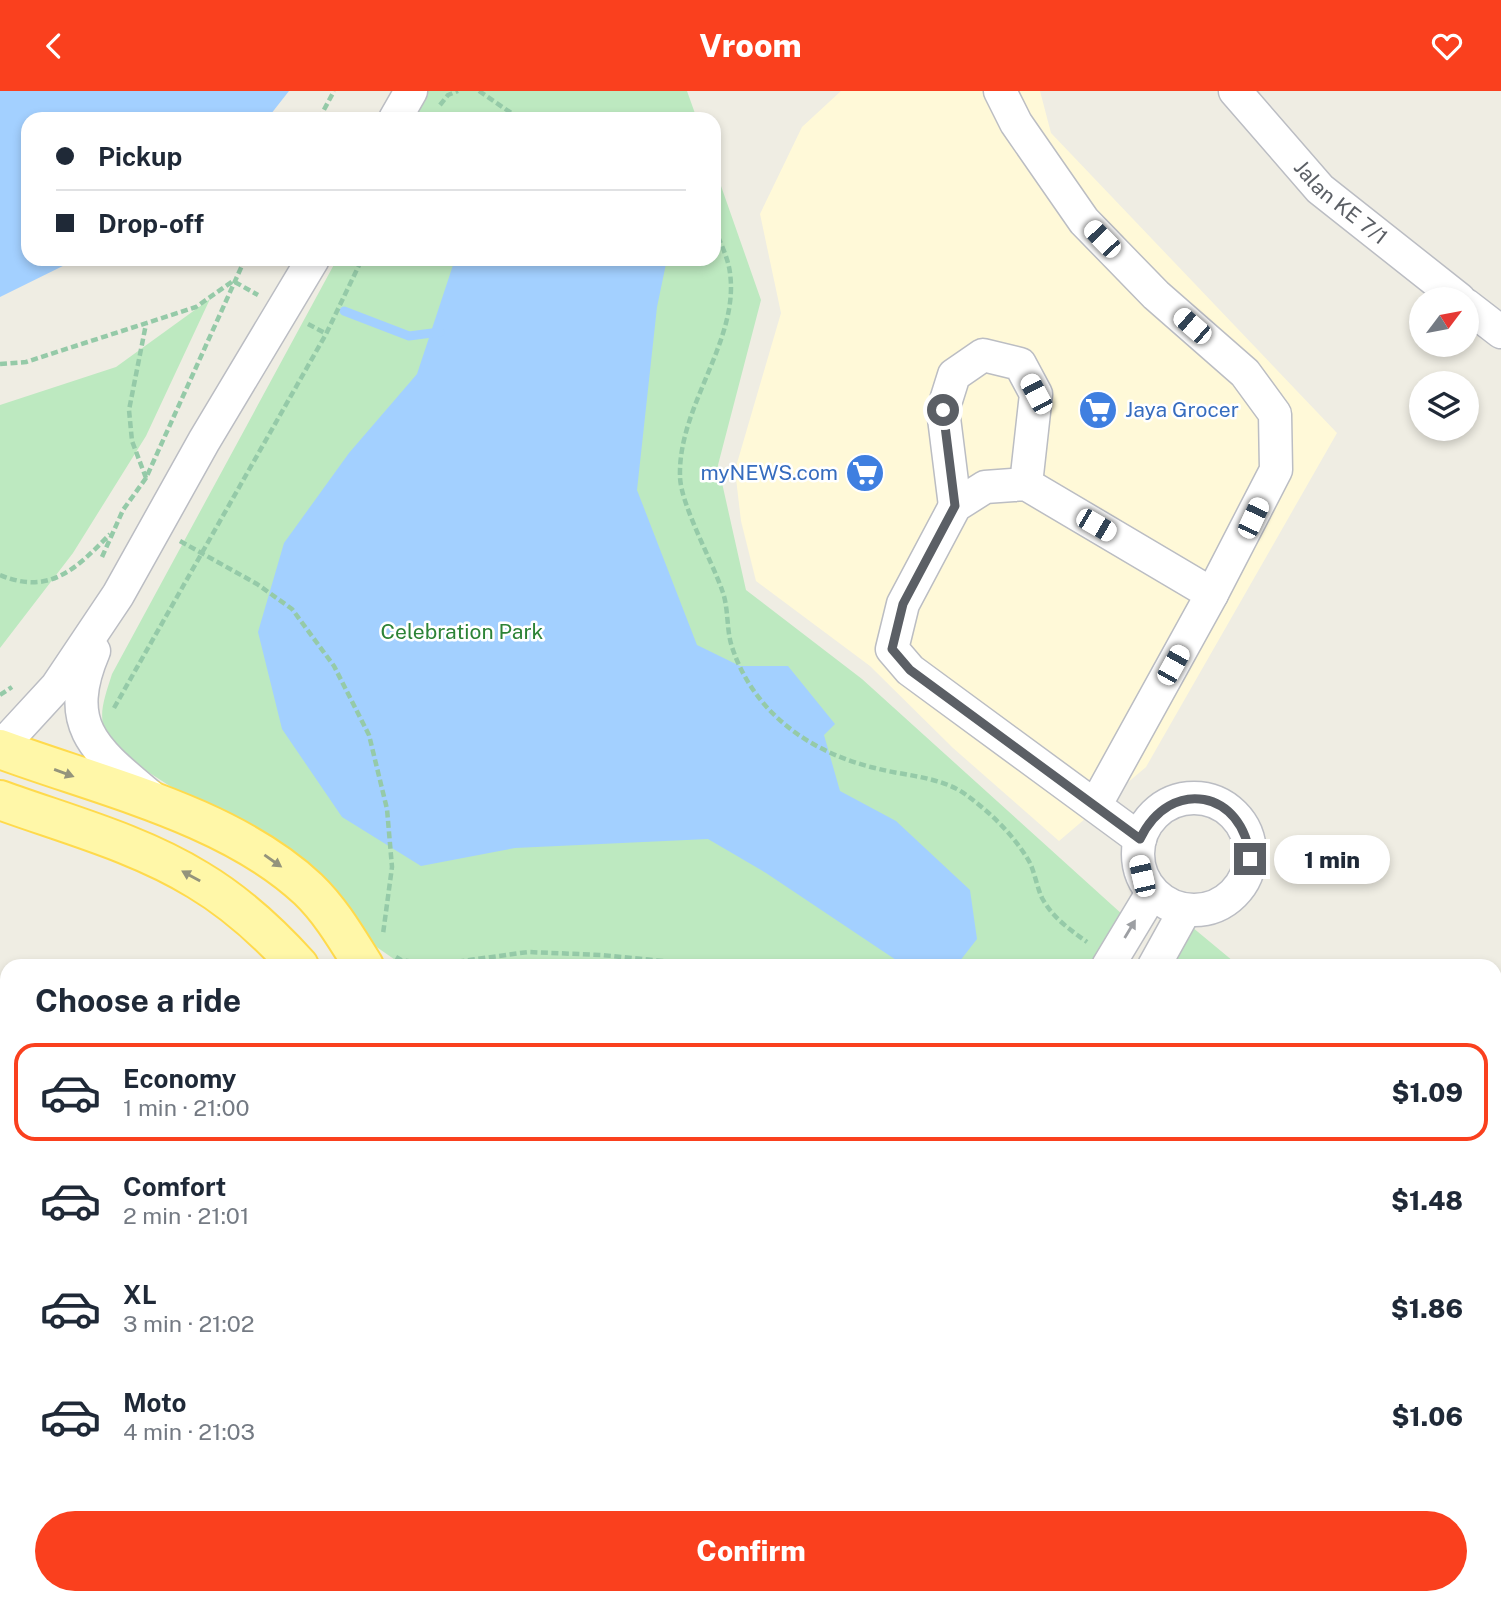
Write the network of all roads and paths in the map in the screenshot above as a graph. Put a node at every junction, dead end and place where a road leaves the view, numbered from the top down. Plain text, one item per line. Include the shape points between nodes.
1 (334, 91) edge
2 (411, 91) edge
3 (458, 91) edge
4 (479, 91) edge
5 (1000, 91) edge
6 (1235, 91) edge
7 (436, 110) dead end
8 (323, 112) edge
9 (399, 112) edge
10 (510, 112) edge
11 (721, 246) edge
12 (241, 266) edge
13 (309, 266) edge
14 (359, 266) edge
15 (233, 281) junction
16 (1444, 287) edge
17 (1479, 315) edge
18 (146, 323) junction
19 (1501, 332) edge
20 (0, 364) edge
21 (146, 478) junction
22 (1026, 484) junction
23 (955, 506) junction
24 (123, 510) junction
25 (157, 528) junction
26 (111, 533) junction
27 (200, 552) junction
28 (98, 569) dead end
29 (0, 575) edge
30 (1213, 594) junction
31 (118, 595) junction
32 (20, 682) dead end
33 (0, 695) edge
34 (112, 714) dead end
35 (0, 750) edge
36 (0, 800) edge
37 (160, 804) junction
38 (1095, 806) junction
39 (41, 815) junction
40 (1140, 839) junction
41 (1152, 893) junction
42 (1185, 909) junction
43 (293, 959) edge
44 (376, 959) edge
45 (377, 959) edge
46 (480, 959) edge
47 (648, 959) edge
48 (1095, 959) edge
49 (1096, 959) edge
50 (1158, 959) edge

1 - 8 path
2 - 9 street
3 - 7 path via 448,95
4 - 10 path
5 - 30 street via 1016,123 1084,221 1156,295 1245,373 1275,414 1276,470
6 - 16 street, Jalan KE 7/1 via 1320,189
11 - 48 path via 729,268 729,304 719,343 687,420 680,477 723,591 731,645 747,681 772,715 801,738 855,764 929,779 963,793 1003,825 1030,863 1042,897 1059,921 1088,943
12 - 15 path
13 - 25 street
14 - 27 path via 326,334
15 - 18 path via 196,307
15 - 21 path
17 - 19 street
18 - 20 path via 26,362
18 - 21 path via 130,411 132,441
21 - 24 path
22 - 23 street via 985,487
22 - 23 street via 1036,394 1020,364 984,355 954,375 943,410
22 - 30 street
23 - 38 street via 903,604 892,649 910,670
24 - 25 path
24 - 26 path
25 - 27 path
25 - 31 street
26 - 28 path
26 - 29 path via 79,565 51,581 18,583
27 - 34 path
27 - 45 path via 292,609 334,666 369,735 387,809 392,867
30 - 38 street
31 - 35 street via 57,686
31 - 37 street via 83,677 80,704 85,732 107,760
32 - 33 path
35 -> 37 main road
35 - 39 main road via 20,794
36 - 39 main road
37 -> 44 main road via 256,849 309,890
38 - 40 street
43 -> 39 main road via 274,938 199,880 150,855
40 - 41 street via 1142,876
40 - 42 street via 1148,822 1178,800 1214,802 1230,811 1241,825 1250,859 1236,892 1213,906
41 - 42 street
49 -> 41 street
42 - 50 street
46 - 47 path via 528,953

